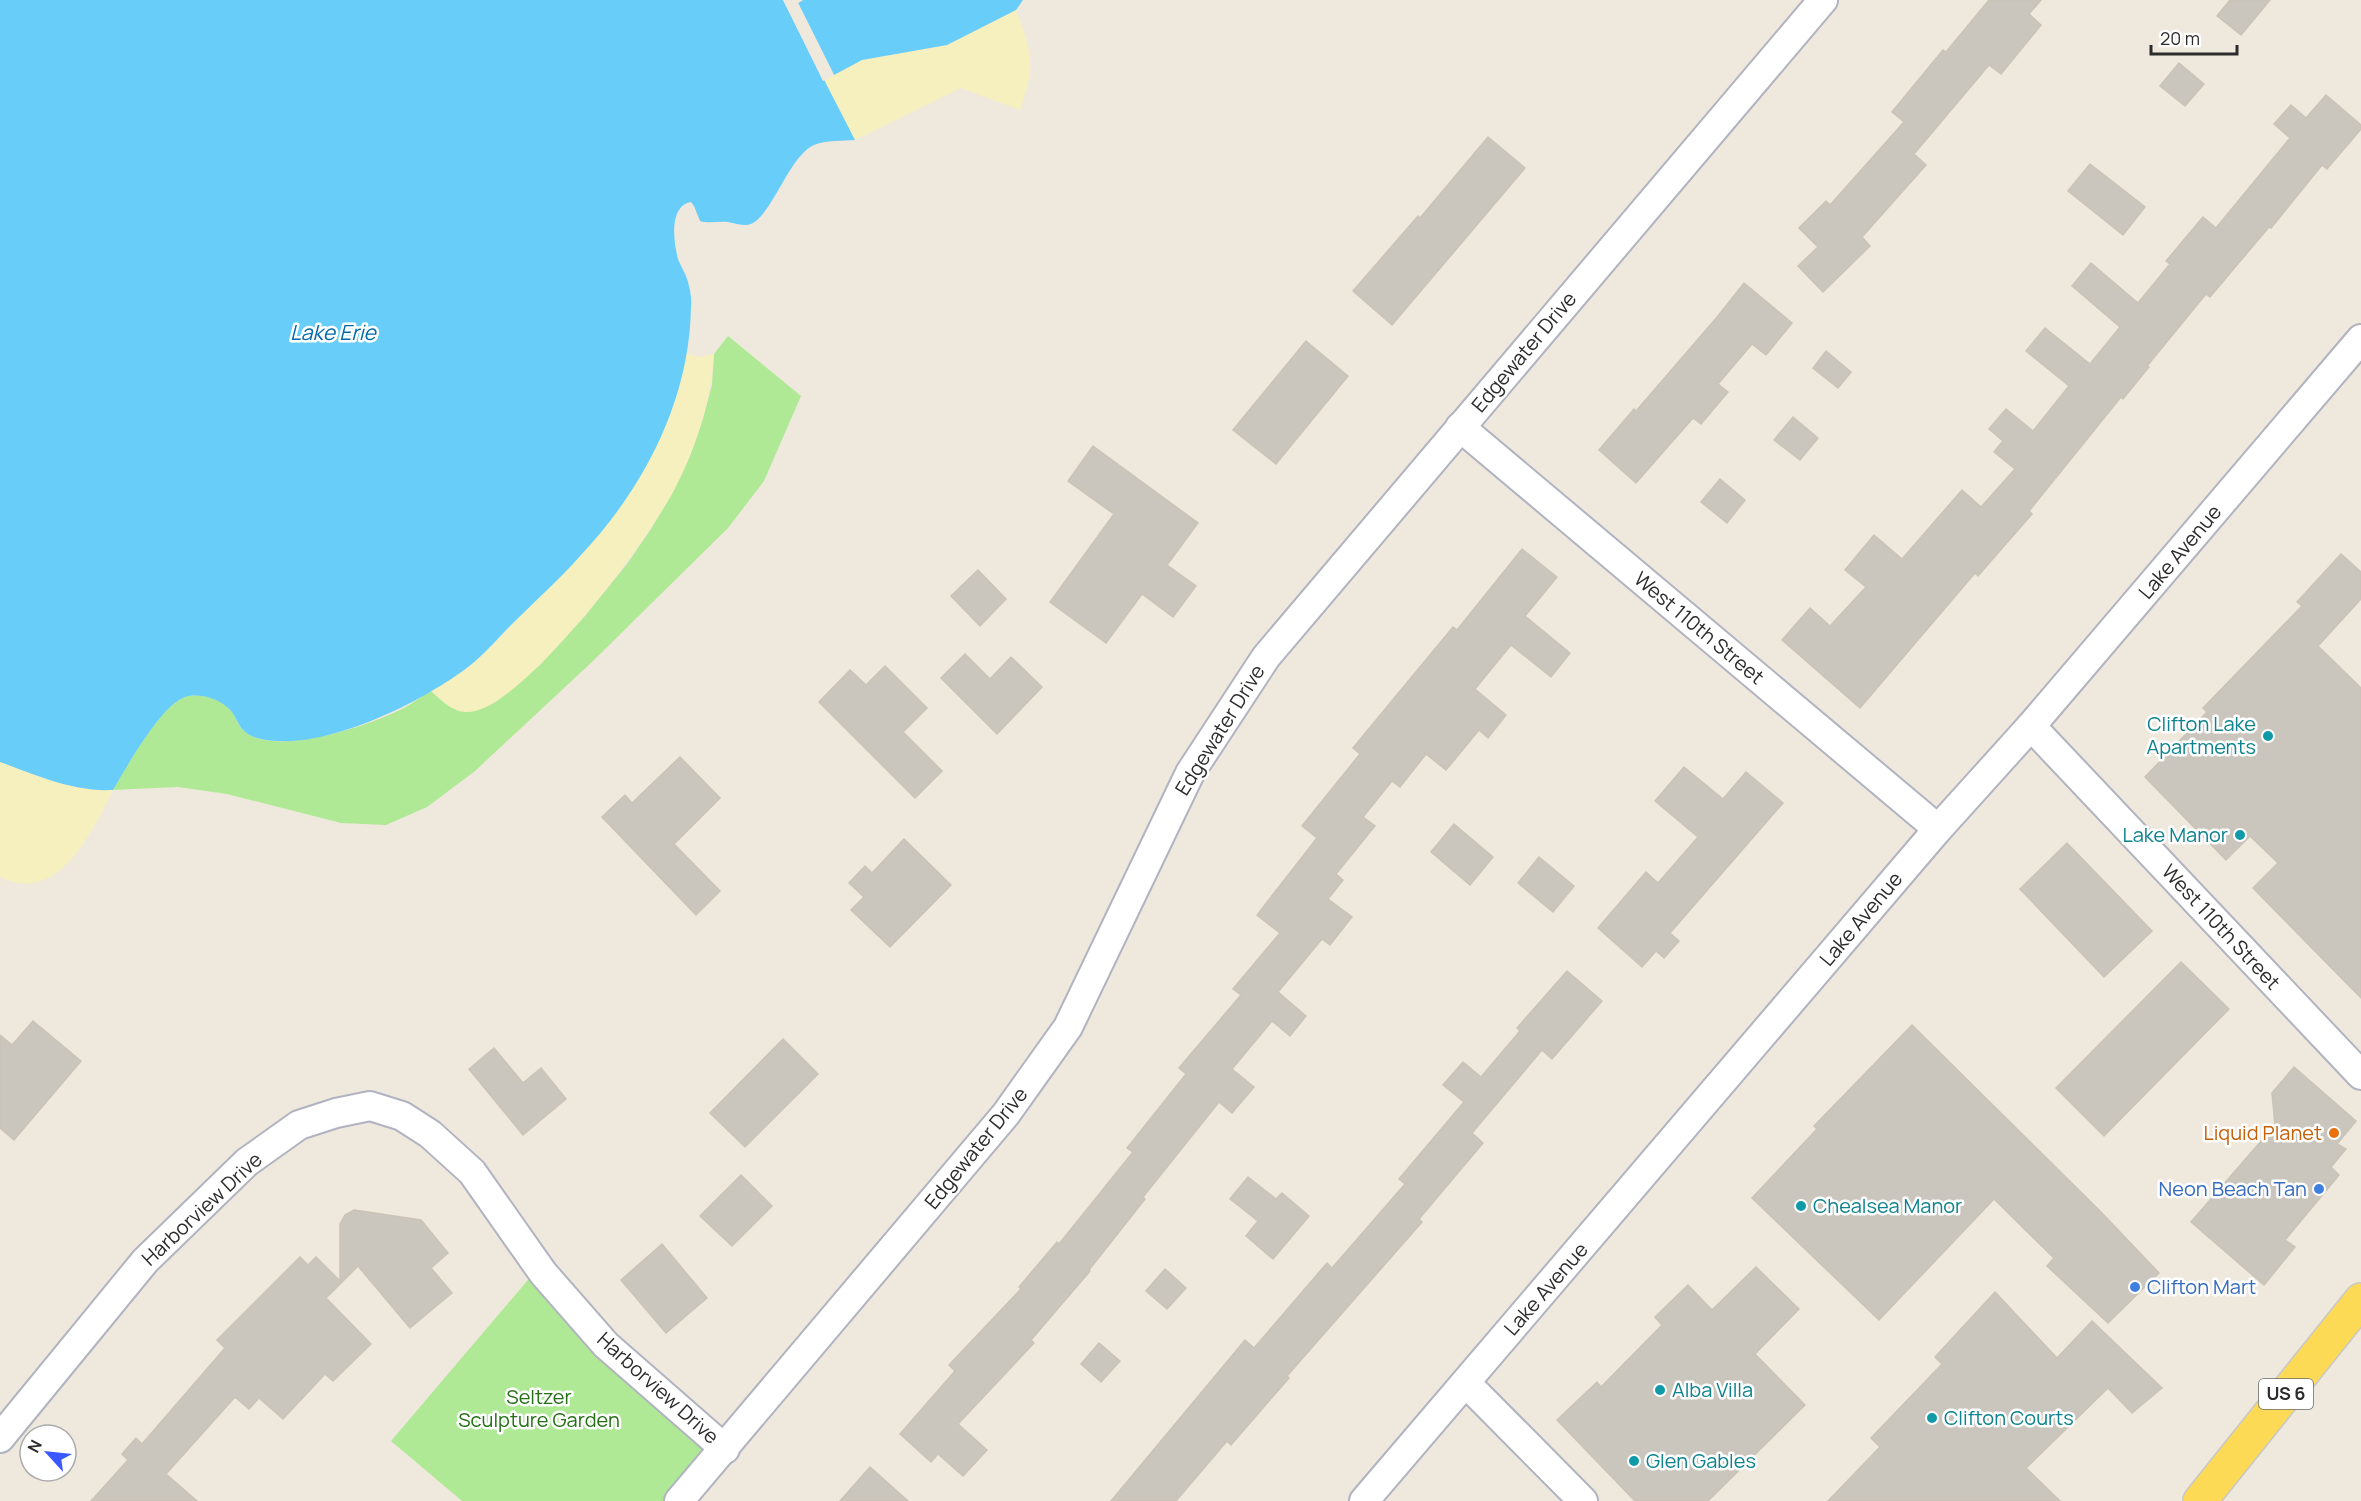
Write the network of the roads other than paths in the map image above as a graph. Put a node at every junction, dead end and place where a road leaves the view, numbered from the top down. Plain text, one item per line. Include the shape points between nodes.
1 (1823, 0) edge
2 (2361, 339) edge
3 (1460, 427) junction
4 (2031, 726) junction
5 (1938, 829) junction
6 (2361, 1075) edge
7 (2361, 1300) edge
8 (1466, 1383) junction
9 (0, 1438) edge
10 (725, 1449) junction
11 (679, 1501) edge
12 (1364, 1501) edge
13 (1583, 1501) edge
14 (2200, 1501) edge

1 - 3 street, Edgewater Drive
2 - 4 street, Lake Avenue
3 - 5 street, West 110th Street
3 - 10 street, Edgewater Drive via 1253,676 1190,773 1068,1027 1006,1114
4 - 5 street, Lake Avenue
4 - 6 street, West 110th Street
5 - 8 street, Lake Avenue
7 - 14 main road, US 6
8 - 12 street, Lake Avenue
8 - 13 street
9 - 10 street, Harborview Drive via 145,1261 246,1162 299,1125 370,1106 402,1116 421,1128 472,1172 543,1273 606,1345
10 - 11 street, Edgewater Drive

